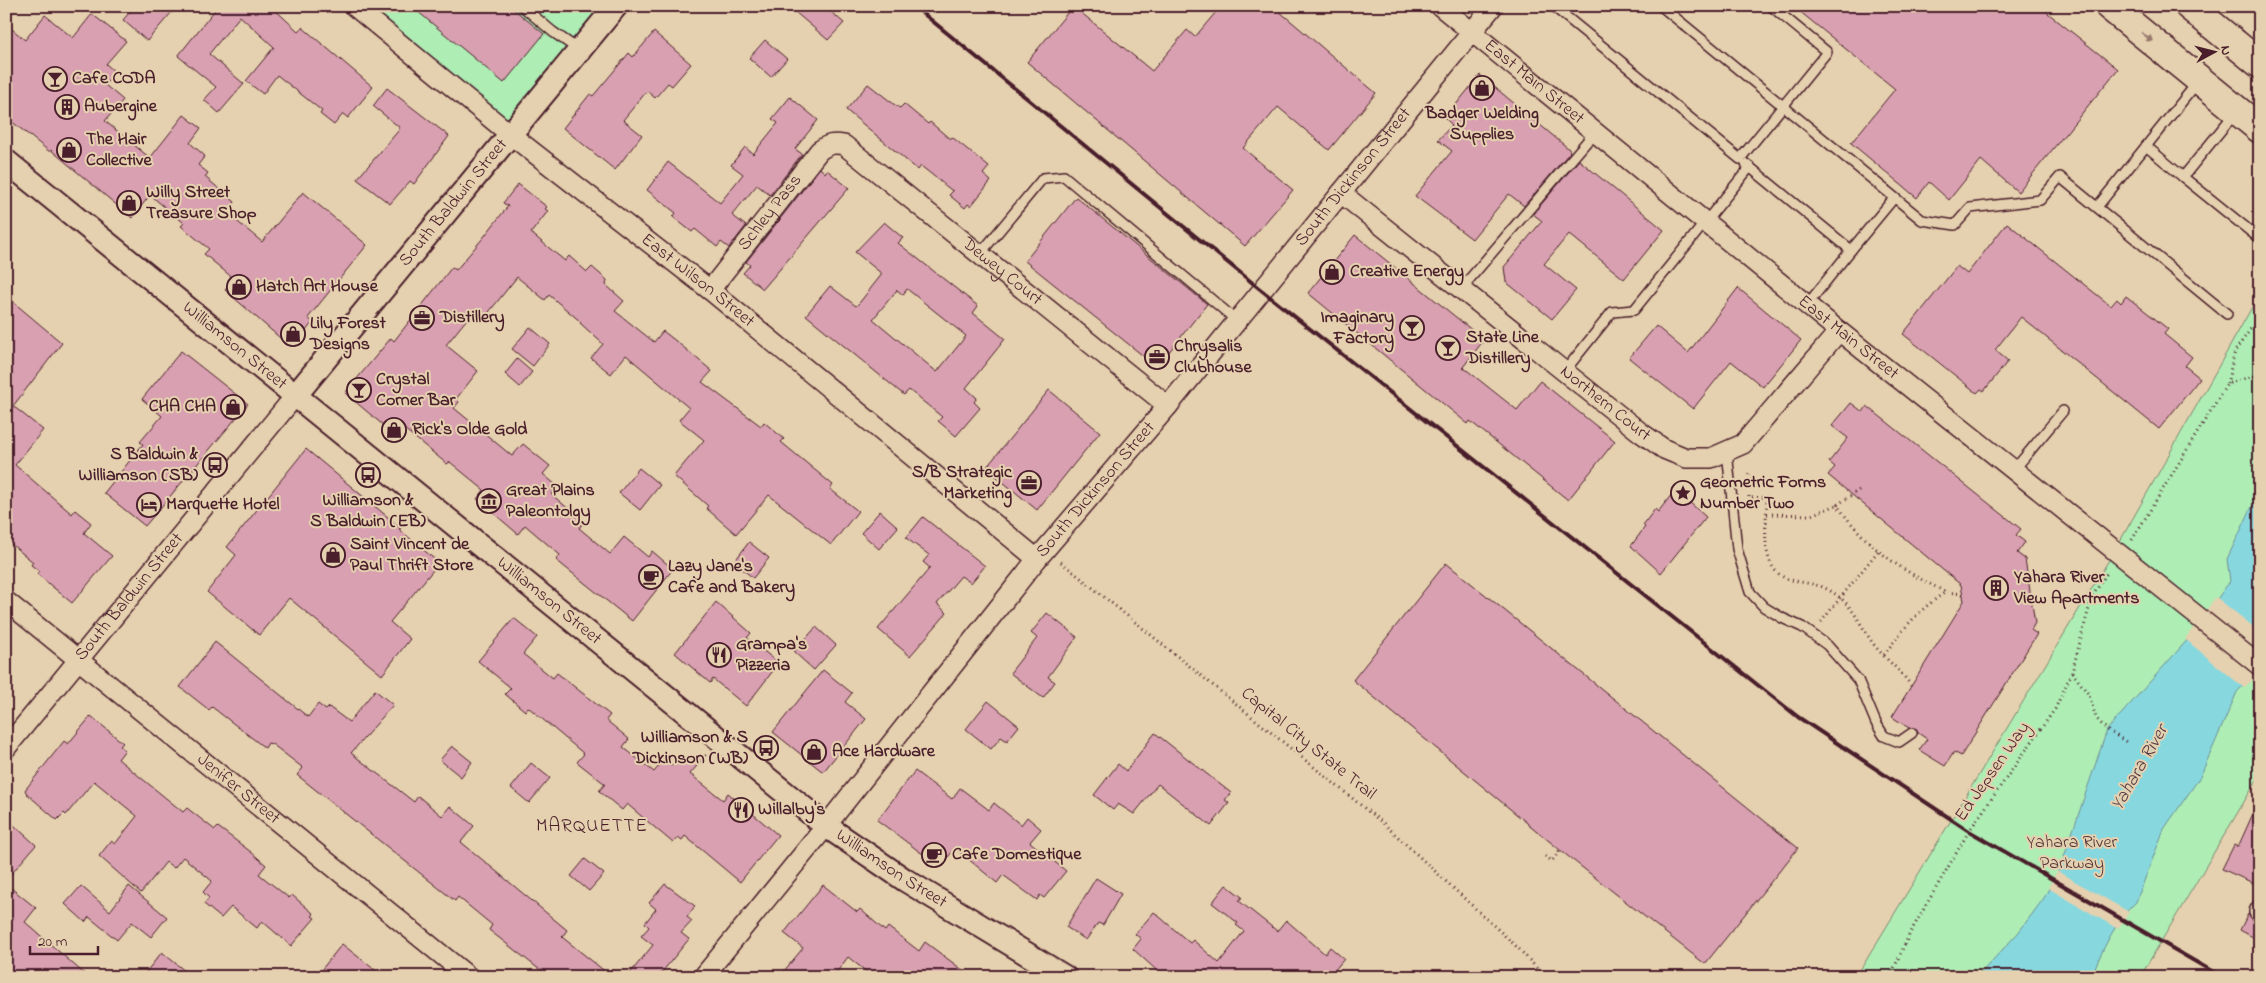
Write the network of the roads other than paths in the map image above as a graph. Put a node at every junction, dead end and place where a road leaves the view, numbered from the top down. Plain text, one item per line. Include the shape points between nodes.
1 (354, 6) edge
2 (522, 6) edge
3 (616, 6) edge
4 (1440, 6) edge
5 (1493, 6) edge
6 (1553, 6) edge
7 (1661, 6) edge
8 (1771, 6) edge
9 (2109, 6) edge
10 (2188, 6) edge
11 (1564, 10) edge
12 (1472, 32) junction
13 (579, 50) junction
14 (2260, 64) edge
15 (2200, 80) junction
16 (1783, 106) junction
17 (2236, 111) junction
18 (2260, 129) edge
19 (1595, 132) junction
20 (510, 135) junction
21 (836, 143) joint
22 (2146, 146) junction
23 (1740, 159) junction
24 (6, 161) edge
25 (1750, 167) junction
26 (2183, 177) junction
27 (1341, 193) junction
28 (1894, 198) junction
29 (2096, 207) junction
30 (1705, 222) junction
31 (2260, 239) edge
32 (1852, 250) junction
33 (980, 254) junction
34 (1461, 289) junction
35 (710, 290) junction
36 (1807, 305) junction
37 (2227, 314) dead end
38 (1236, 320) junction
39 (1839, 331) junction
40 (1564, 372) junction
41 (295, 396) junction
42 (1168, 406) junction
43 (2063, 411) dead end
44 (1727, 451) junction
45 (2014, 470) junction
46 (1037, 560) junction
47 (6, 601) edge
48 (78, 658) junction
49 (2260, 666) edge
50 (1912, 733) dead end
51 (6, 748) edge
52 (826, 826) junction
53 (469, 977) edge
54 (703, 977) edge
55 (1064, 977) edge

1 - 20 street, East Wilson Street
2 - 13 lane
3 - 13 street, South Baldwin Street
4 - 12 street, East Main Street
5 - 12 street, South Dickinson Street
6 - 11 lane
7 - 16 lane
8 - 16 lane via 1827,52
9 -> 15 main road
10 - 14 main road
11 - 23 lane
12 - 19 street, East Main Street
12 - 27 street, South Dickinson Street
13 - 20 street, South Baldwin Street
15 - 17 main road
15 - 22 lane
16 - 23 lane
16 - 28 lane
17 - 18 main road
17 - 26 lane
19 - 30 street, East Main Street
19 - 34 lane
20 - 35 street, East Wilson Street
20 - 41 street, South Baldwin Street
21 - 33 street, Dewey Court via 852,150
21 - 35 street, Schley Pass via 819,151
22 - 26 lane
22 - 29 lane
23 - 25 lane
24 - 41 street, Williamson Street
25 - 30 lane
25 - 32 lane
26 - 31 lane
27 - 34 street, Northern Court
27 - 38 street, South Dickinson Street
28 - 29 lane via 1922,220 1955,225 1970,208 2040,200 2060,177
28 - 32 lane
29 - 37 lane
30 - 36 street, East Main Street
30 - 40 lane via 1634,310 1612,312
32 - 36 lane
33 - 38 lane via 1043,178 1064,176
33 - 42 street, Dewey Court
34 - 40 street, Northern Court
35 - 46 street, East Wilson Street
36 - 39 street, East Main Street
38 - 42 street, South Dickinson Street
39 - 44 street, Northern Court via 1743,444
39 - 45 street, East Main Street
40 - 44 street, Northern Court via 1664,449 1686,458 1711,458
41 - 48 street, South Baldwin Street
41 - 52 street, Williamson Street
42 - 46 street, South Dickinson Street
43 - 45 lane
44 - 50 lane via 1737,549 1750,592 1764,607 1827,646 1858,680 1884,736 1899,742
45 - 49 street, East Main Street
46 - 52 street, South Dickinson Street
47 - 48 street, Jenifer Street
48 - 51 street, South Baldwin Street
48 - 53 street, Jenifer Street
52 - 54 street, South Dickinson Street
52 - 55 street, Williamson Street via 905,880

